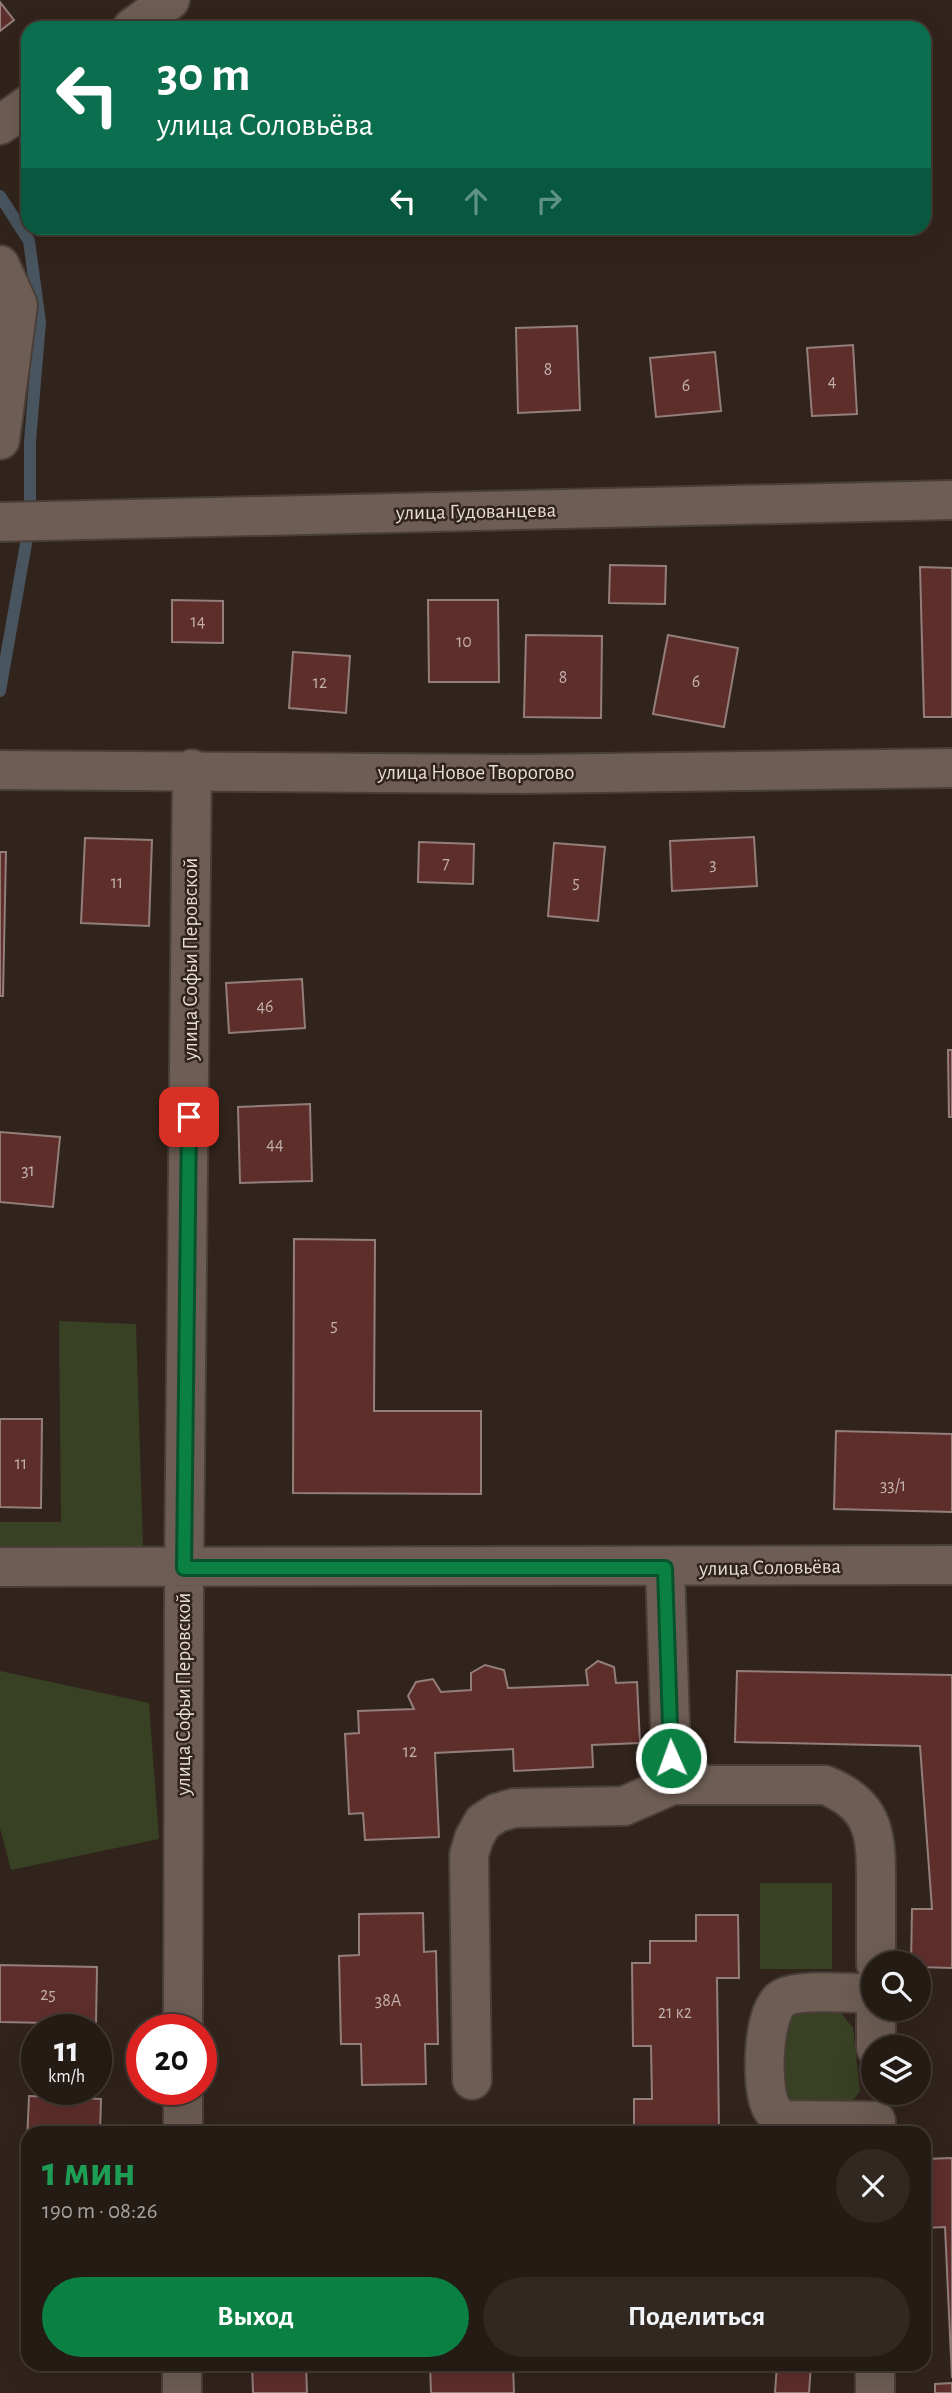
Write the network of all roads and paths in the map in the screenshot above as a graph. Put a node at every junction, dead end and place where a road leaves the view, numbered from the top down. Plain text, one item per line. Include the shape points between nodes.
1 (170, 0) edge
2 (142, 21) edge
3 (21, 110) edge
4 (0, 125) edge
5 (0, 265) edge
6 (0, 440) edge
7 (952, 500) edge
8 (0, 522) edge
9 (952, 768) edge
10 (192, 769) junction
11 (0, 770) edge
12 (952, 1565) edge
13 (0, 1567) edge
14 (184, 1568) junction
15 (665, 1568) junction
16 (671, 1785) junction
17 (876, 1951) edge
18 (861, 1993) edge
19 (183, 2014) edge
20 (472, 2080) dead end
21 (183, 2105) edge
22 (876, 2116) edge
23 (183, 2126) edge
24 (182, 2371) edge
25 (875, 2371) edge
26 (182, 2393) edge
27 (875, 2393) edge

1 - 2 street
3 - 4 street
5 - 6 street via 18,305
7 - 8 street, улица Гудованцева
9 - 10 street, улица Новое Творогово via 526,774
10 - 11 street, улица Новое Творогово
10 - 14 street, улица Софьи Перовской
12 - 15 street, улица Соловьёва
13 - 14 street, улица Соловьёва
14 - 15 street, улица Соловьёва
14 - 19 street, улица Софьи Перовской
15 - 16 street
16 - 17 street via 825,1785 852,1800 871,1824 876,1840
16 - 20 street via 624,1806 514,1808 483,1822 469,1855
18 - 22 street via 792,1994 775,2003 766,2025 766,2092 775,2114 785,2120
21 - 23 street
24 - 26 street
25 - 27 street

